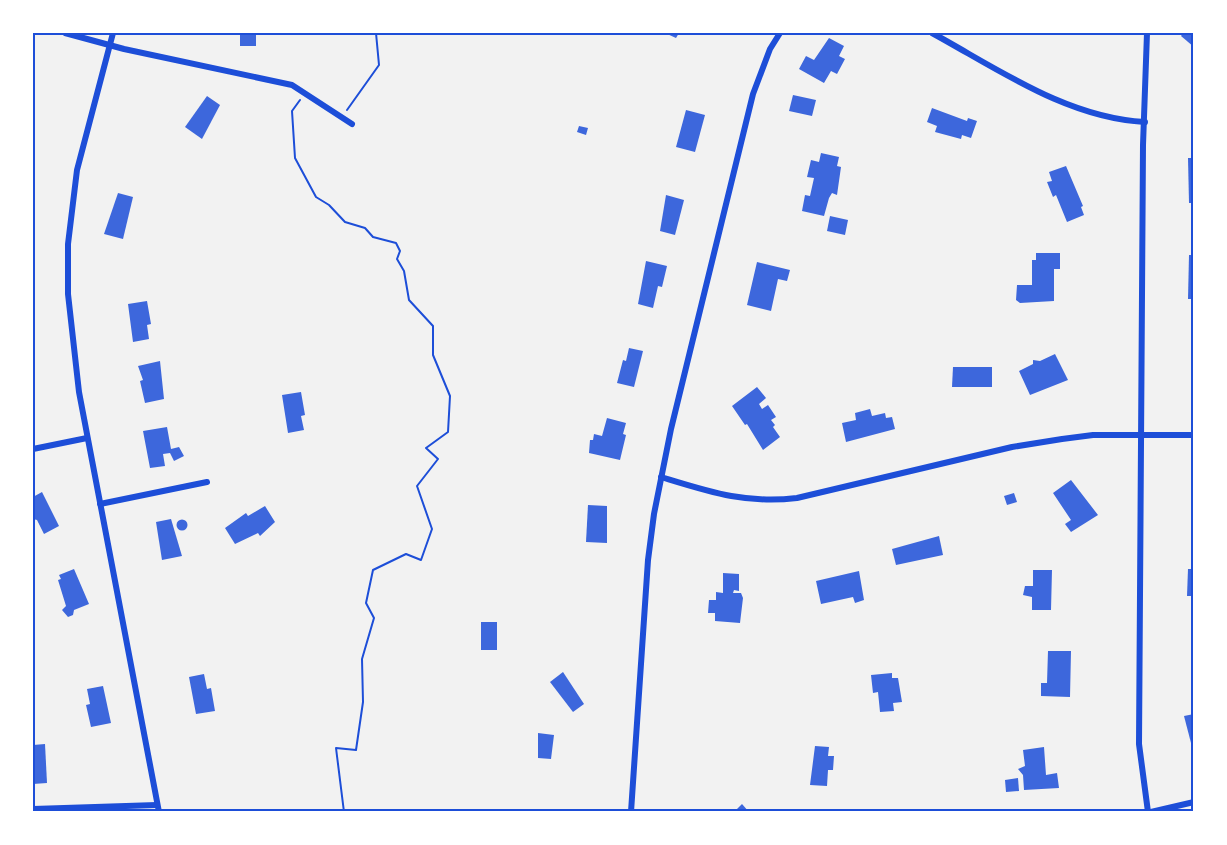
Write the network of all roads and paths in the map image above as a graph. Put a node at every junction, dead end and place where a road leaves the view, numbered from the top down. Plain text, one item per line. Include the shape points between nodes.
1 (65, 33) edge
2 (113, 33) edge
3 (376, 33) edge
4 (780, 33) edge
5 (932, 33) edge
6 (1147, 33) edge
7 (110, 45) junction
8 (305, 93) junction
9 (342, 118) junction
10 (1145, 122) junction
11 (352, 124) dead end
12 (1142, 435) junction
13 (1194, 435) edge
14 (87, 438) junction
15 (33, 449) edge
16 (661, 477) junction
17 (207, 482) dead end
18 (100, 504) junction
19 (1194, 802) edge
20 (158, 808) edge
21 (33, 809) edge
22 (344, 812) edge
23 (631, 812) edge
24 (1150, 812) edge

1 - 7 street
2 - 7 street
3 - 9 path via 379,65
4 - 16 street via 753,94
5 - 10 street via 1068,104 1106,117
6 - 10 street
7 - 8 street via 292,85
7 - 14 street via 77,170 68,244 72,343
8 - 9 street
8 - 22 path via 292,111 299,169 316,197 345,222 365,228 373,237 396,243 409,300 433,326 433,355 450,396 448,432 426,448 438,459 417,486 432,529 421,560 406,554 373,570 366,603 374,618 362,659 363,702 356,750 336,748
9 - 11 street
10 - 12 street
12 - 13 street
12 - 16 street via 1093,435 1022,446 773,501 714,494
12 - 24 street via 1139,744
14 - 15 street
14 - 18 street
16 - 23 street via 648,560
17 - 18 street
18 - 20 street
19 - 24 street
20 - 21 street

